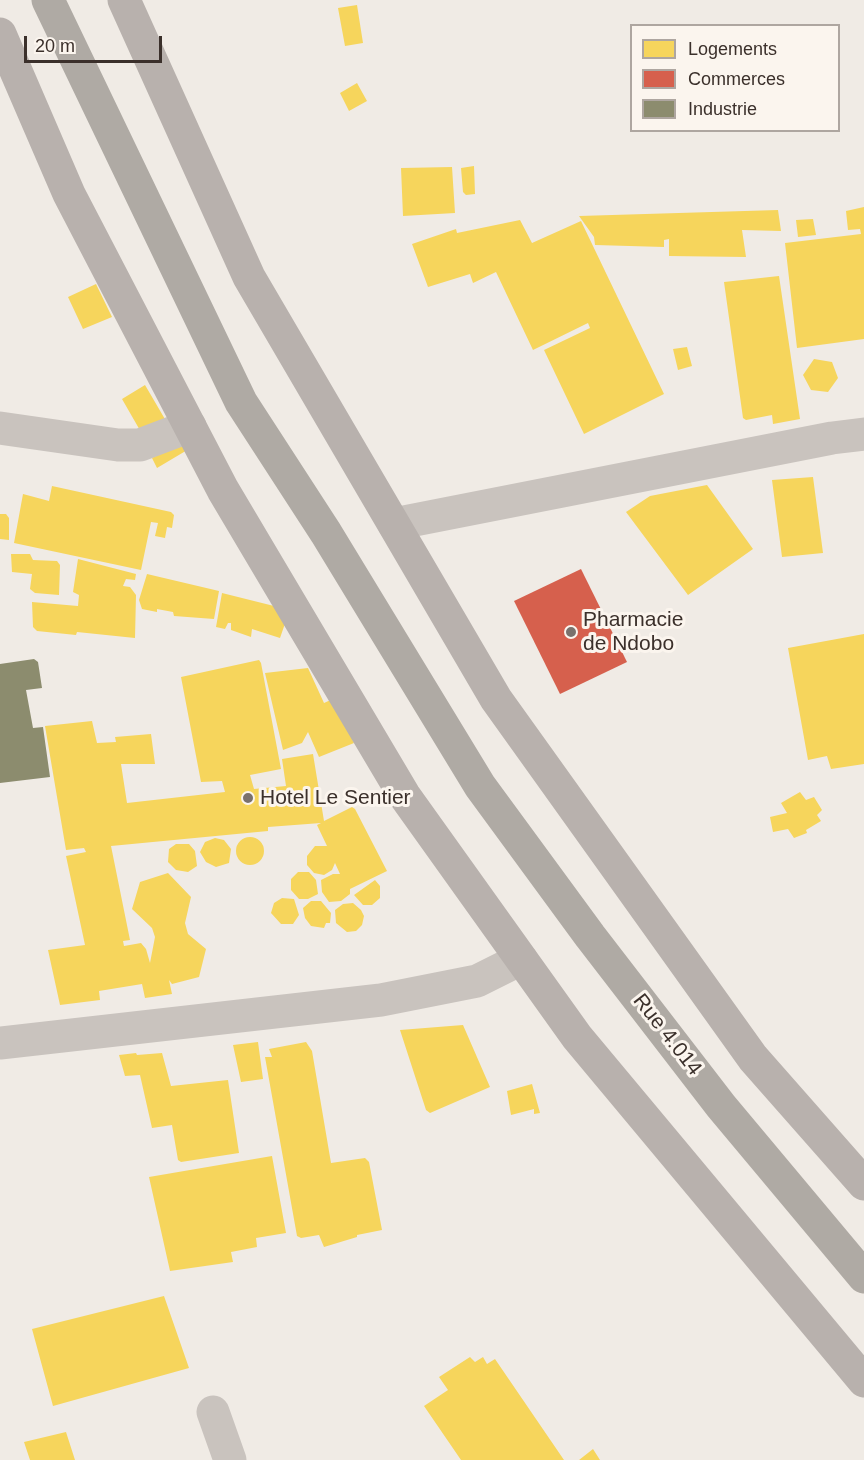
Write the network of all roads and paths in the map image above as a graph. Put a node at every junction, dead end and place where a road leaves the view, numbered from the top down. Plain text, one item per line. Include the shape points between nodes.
1 (48, 0) edge
2 (123, 0) edge
3 (0, 34) edge
4 (190, 426) junction
5 (0, 428) edge
6 (864, 434) edge
7 (394, 524) junction
8 (521, 959) junction
9 (0, 1043) edge
10 (864, 1184) edge
11 (864, 1277) edge
12 (864, 1381) edge
13 (213, 1412) dead end
14 (230, 1460) edge

1 - 11 highway, Rue 4.014 via 242,402 480,786 721,1106
2 - 7 main road via 249,278
3 - 4 main road via 69,194
4 - 5 street via 140,445
4 - 8 main road via 223,490 404,795
6 - 7 street
7 - 10 main road via 496,699 753,1058
8 - 9 street via 477,981 381,1000
8 - 12 main road via 577,1037
13 - 14 street

